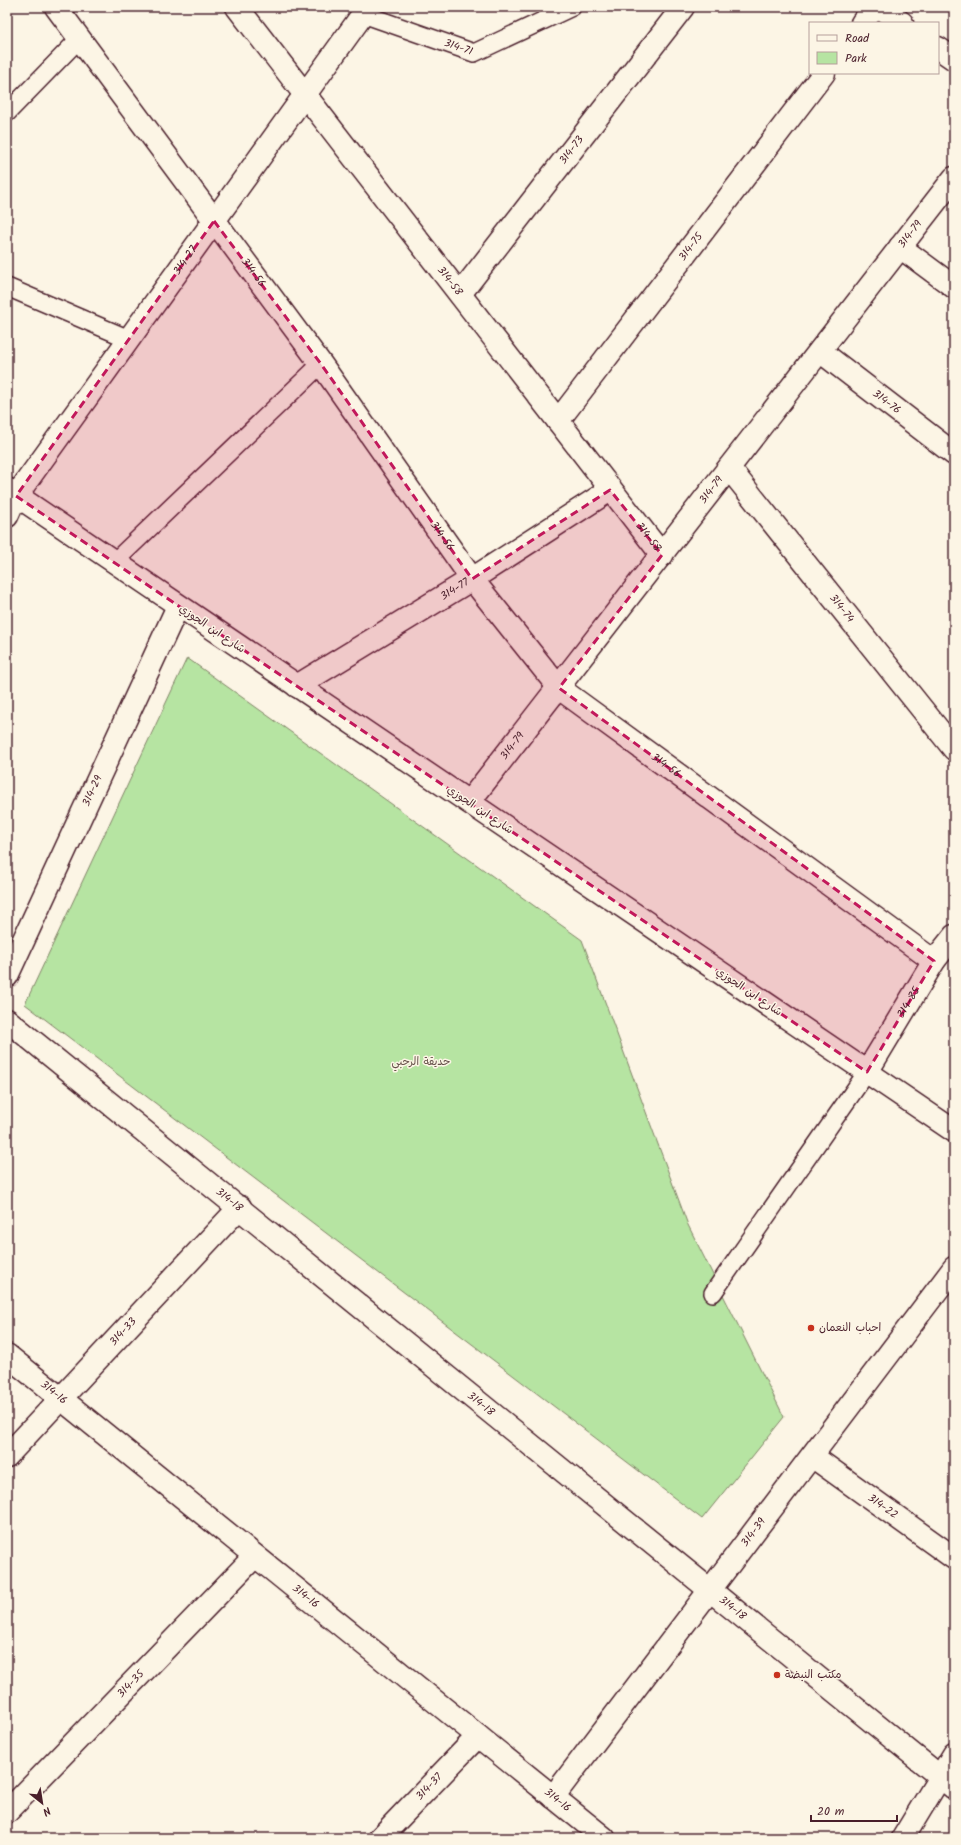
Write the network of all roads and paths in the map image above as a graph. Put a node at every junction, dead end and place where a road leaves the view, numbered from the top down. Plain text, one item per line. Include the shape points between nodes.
1 (56, 7) edge
2 (237, 7) edge
3 (572, 7) edge
4 (684, 7) edge
5 (874, 7) edge
6 (880, 7) edge
7 (366, 11) edge
8 (863, 22) edge
9 (901, 22) edge
10 (79, 39) junction
11 (939, 49) edge
12 (954, 59) edge
13 (823, 74) edge
14 (305, 95) junction
15 (7, 113) edge
16 (954, 178) edge
17 (214, 221) junction
18 (900, 247) junction
19 (7, 286) edge
20 (954, 287) edge
21 (460, 294) junction
22 (129, 339) junction
23 (820, 351) junction
24 (320, 364) junction
25 (558, 421) junction
26 (954, 454) edge
27 (729, 468) junction
28 (610, 490) junction
29 (11, 492) edge
30 (7, 516) edge
31 (662, 555) junction
32 (114, 562) junction
33 (472, 578) junction
34 (178, 606) junction
35 (297, 686) junction
36 (559, 688) junction
37 (954, 749) edge
38 (469, 802) junction
39 (954, 936) edge
40 (934, 961) junction
41 (7, 976) edge
42 (7, 1020) edge
43 (867, 1072) junction
44 (954, 1131) edge
45 (240, 1207) junction
46 (954, 1268) edge
47 (713, 1293) dead end
48 (7, 1355) edge
49 (61, 1399) junction
50 (7, 1456) edge
51 (812, 1456) junction
52 (255, 1556) junction
53 (954, 1558) edge
54 (710, 1590) junction
55 (478, 1736) junction
56 (954, 1754) edge
57 (947, 1783) edge
58 (553, 1796) junction
59 (7, 1812) edge
60 (380, 1838) edge
61 (604, 1838) edge
62 (903, 1838) edge

1 - 10 street, 314-56
2 - 14 street, 314-58
3 - 7 lane, 314-71 via 474,53
4 - 21 street, 314-73
5 - 8 street
6 - 9 street
7 - 14 street, 314-27
10 - 15 lane
10 - 17 street, 314-56
11 - 12 street
13 - 25 street, 314-75
14 - 17 street, 314-27
14 - 21 street, 314-58
16 - 18 street, 314-79
17 - 22 street, 314-27
17 - 24 street, 314-56
18 - 20 street
18 - 23 street, 314-79
19 - 22 lane
21 - 25 street, 314-58
22 - 29 street, 314-27
23 - 26 street, 314-76
23 - 27 street, 314-79
24 - 32 lane
24 - 33 street, 314-56
25 - 28 street, 314-58
27 - 31 street, 314-79
27 - 37 street, 314-74
28 - 31 street, 314-58
28 - 33 street, 314-77
29 - 30 street, 314-27
29 - 32 street, شارع ابن الجوزي
31 - 36 street, 314-79
32 - 34 street, شارع ابن الجوزي
33 - 35 street, 314-77
33 - 36 street, 314-56
34 - 35 street, شارع ابن الجوزي
34 - 41 street, 314-29
35 - 38 street, شارع ابن الجوزي
36 - 38 street, 314-79
36 - 40 street, 314-56
38 - 43 street, شارع ابن الجوزي
39 - 40 street, 314-85
40 - 43 street, 314-85
42 - 45 street, 314-18
43 - 44 street, شارع ابن الجوزي
43 - 47 lane
45 - 49 street, 314-33
45 - 54 street, 314-18
46 - 51 street, 314-39
48 - 49 street, 314-16
49 - 50 street, 314-33
49 - 52 street, 314-16
51 - 53 street, 314-22
51 - 54 street, 314-39
52 - 55 street, 314-16
52 - 59 street, 314-35
54 - 57 street, 314-18
54 - 58 street, 314-39
55 - 58 street, 314-16
55 - 60 street, 314-37
56 - 57 street
57 - 62 street
58 - 61 street, 314-16

